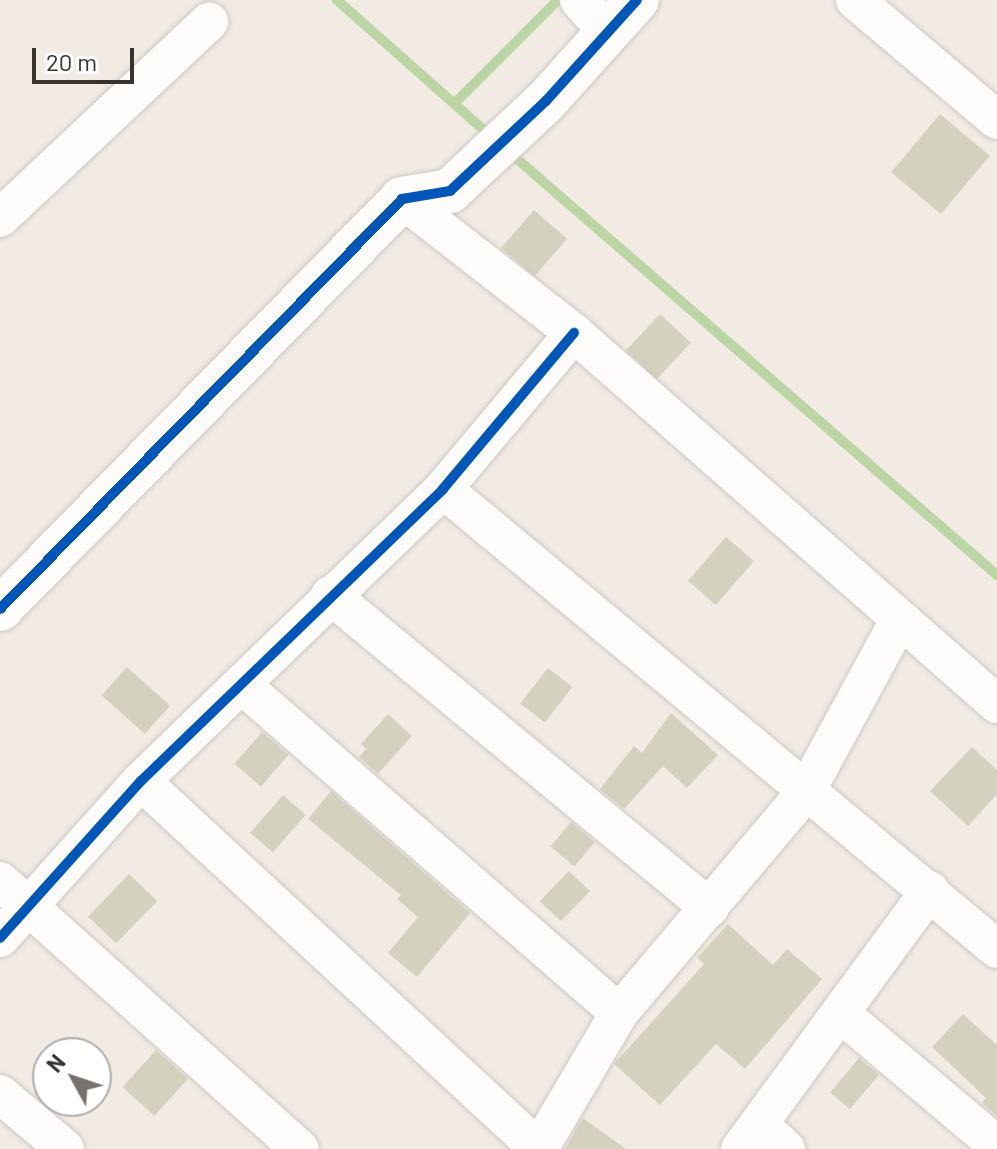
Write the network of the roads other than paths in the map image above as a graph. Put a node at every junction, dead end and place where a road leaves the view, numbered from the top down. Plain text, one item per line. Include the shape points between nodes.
1 (579, 0) edge
2 (637, 0) edge
3 (855, 0) edge
4 (209, 22) dead end
5 (608, 32) junction
6 (997, 120) edge
7 (402, 199) junction
8 (0, 218) edge
9 (574, 333) junction
10 (443, 489) junction
11 (330, 595) junction
12 (0, 609) edge
13 (900, 619) junction
14 (243, 686) junction
15 (997, 704) edge
16 (141, 781) junction
17 (805, 793) junction
18 (0, 881) edge
19 (930, 890) junction
20 (29, 908) junction
21 (710, 908) junction
22 (0, 938) edge
23 (997, 949) edge
24 (619, 1013) junction
25 (840, 1013) junction
26 (0, 1094) edge
27 (749, 1136) edge
28 (997, 1145) edge
29 (65, 1149) edge
30 (300, 1149) edge
31 (539, 1149) edge
32 (786, 1149) edge

1 - 5 street
2 - 5 street
3 - 6 street
4 - 8 street
5 - 7 street via 546,101 450,191
7 - 9 street
7 - 12 street
9 - 10 street
9 - 13 street
10 - 11 street
10 - 17 street
11 - 14 street
11 - 21 street
13 - 15 street
13 - 17 street
14 - 16 street
14 - 24 street
16 - 20 street
16 - 31 street
17 - 19 street
17 - 21 street
18 - 20 street
19 - 23 street
19 - 25 street
20 - 22 street
20 - 30 street
21 - 24 street
24 - 31 street
25 - 27 street
25 - 28 street
26 - 29 street
27 - 32 street

